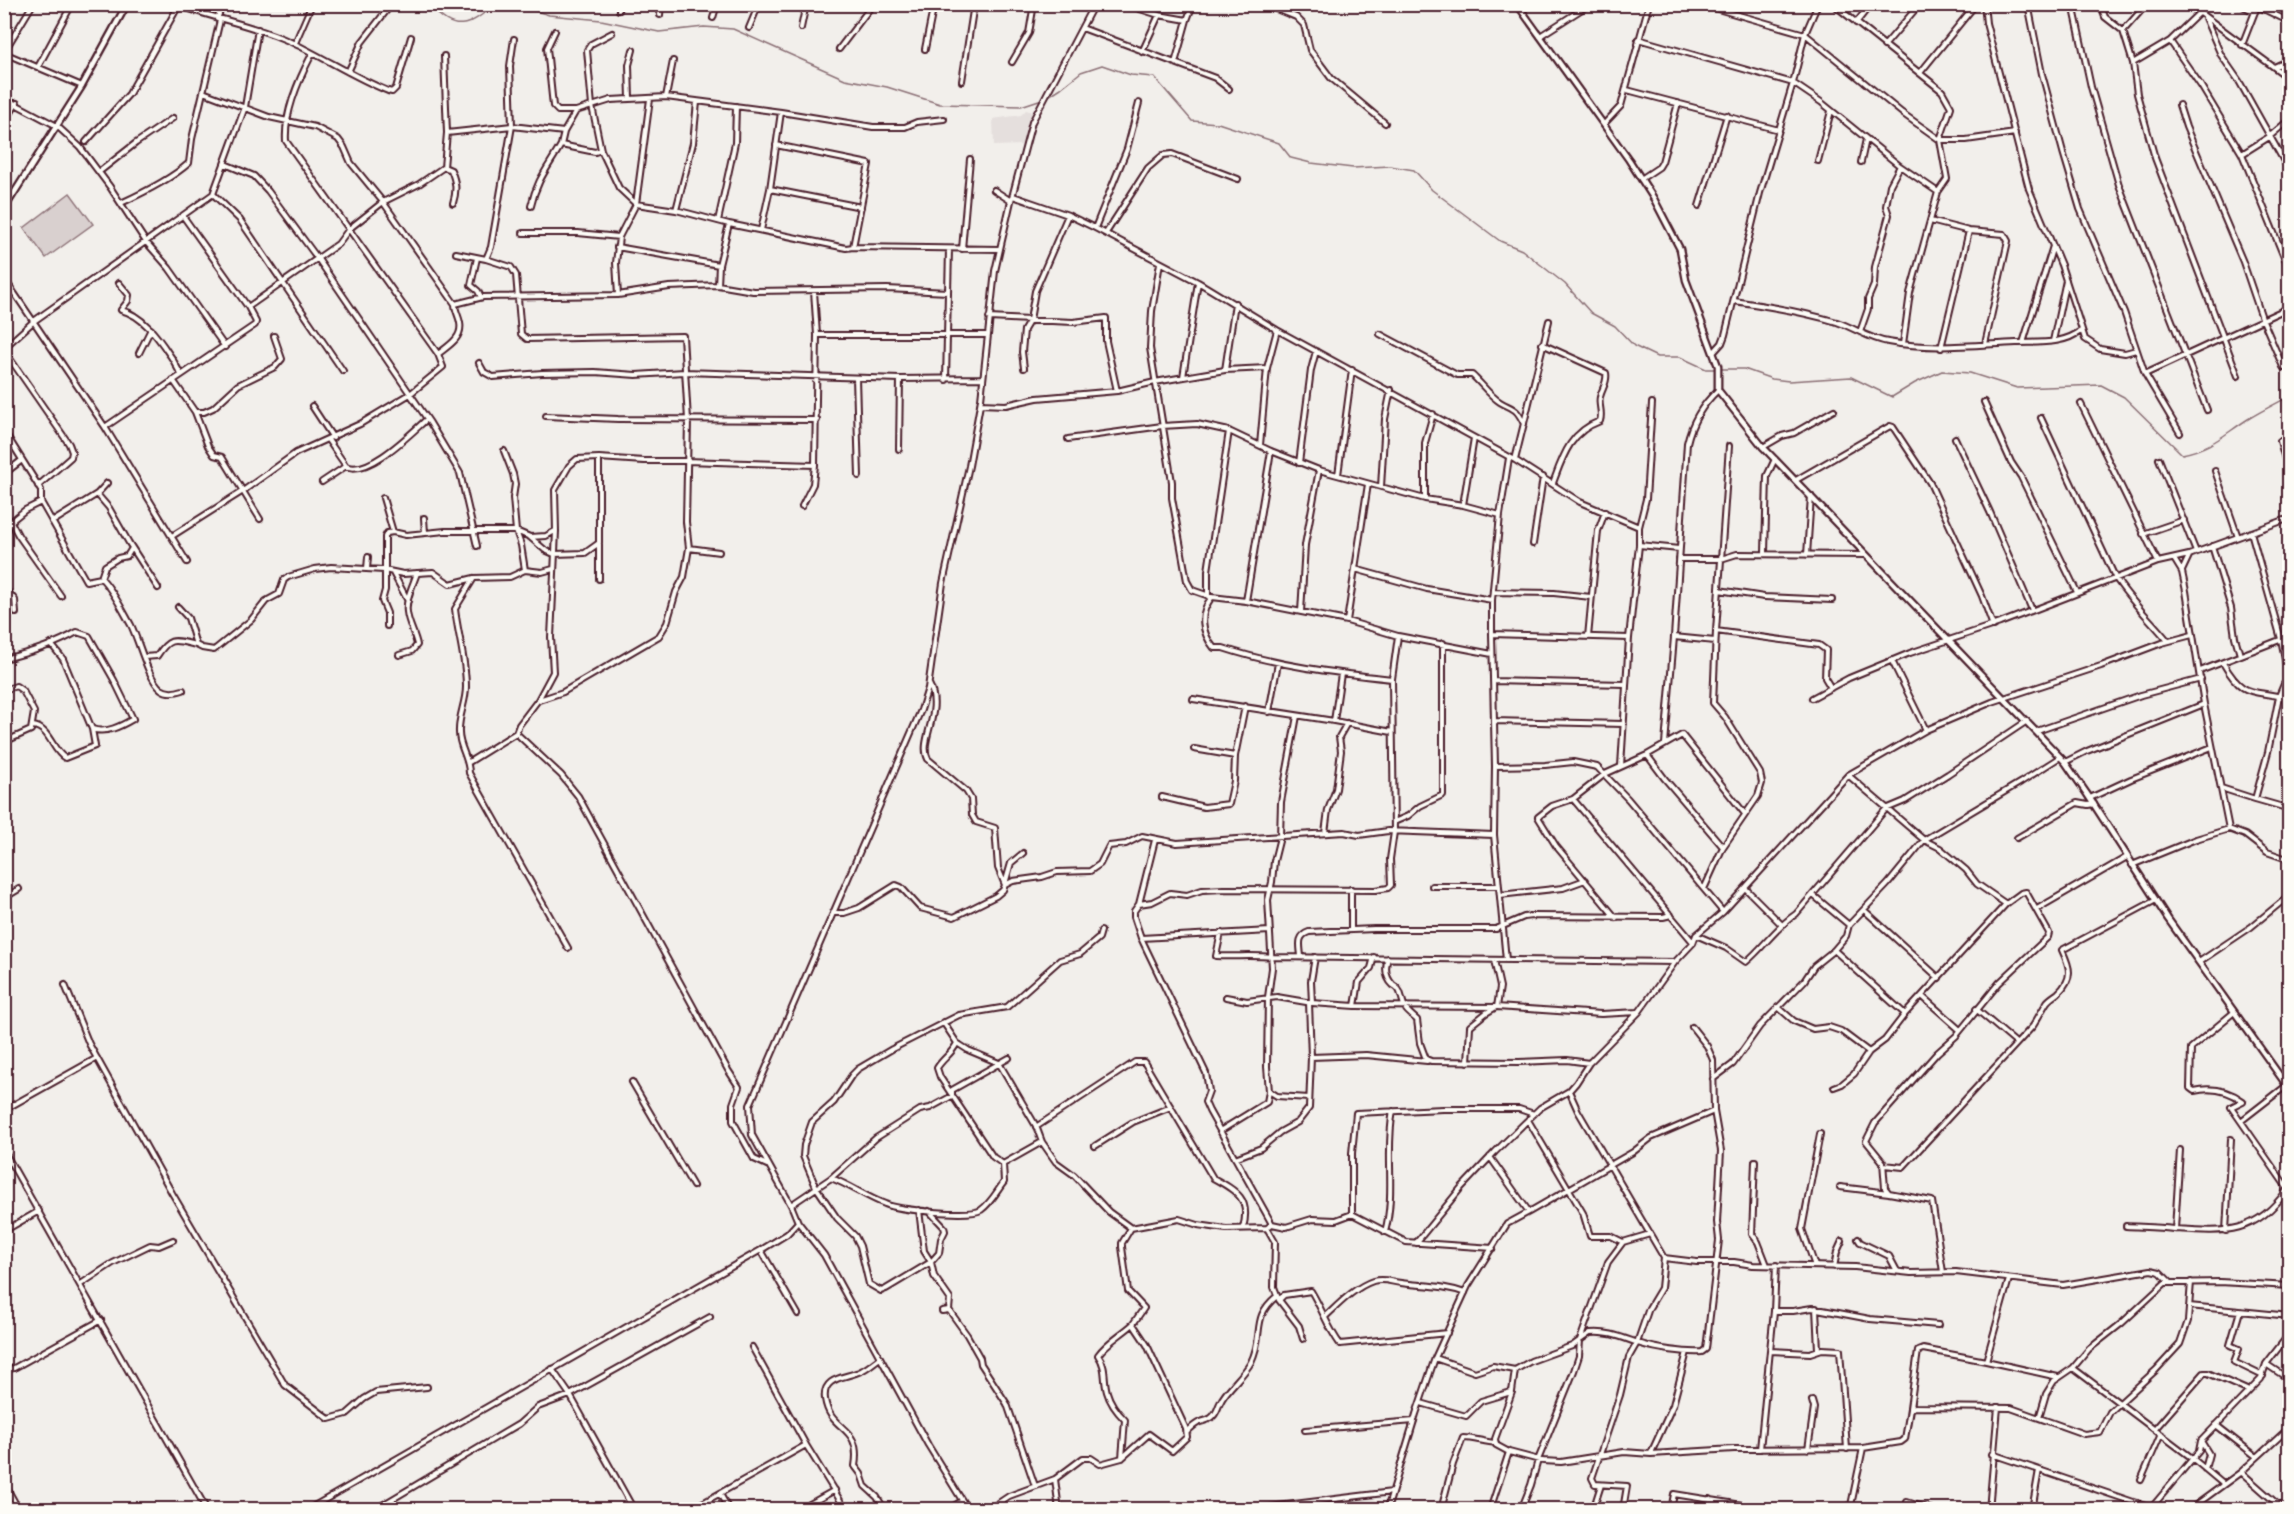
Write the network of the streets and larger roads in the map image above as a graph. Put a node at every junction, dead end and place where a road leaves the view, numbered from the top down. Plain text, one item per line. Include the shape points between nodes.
1 (33, 4) edge
2 (72, 4) edge
3 (127, 4) edge
4 (223, 4) edge
5 (312, 4) edge
6 (389, 4) edge
7 (620, 4) edge
8 (661, 4) edge
9 (717, 4) edge
10 (759, 4) edge
11 (806, 4) edge
12 (873, 4) edge
13 (934, 4) edge
14 (974, 4) edge
15 (1034, 4) edge
16 (1094, 4) edge
17 (1124, 4) edge
18 (1194, 4) edge
19 (1264, 4) edge
20 (1517, 4) edge
21 (1590, 4) edge
22 (1649, 4) edge
23 (1700, 4) edge
24 (1818, 4) edge
25 (1833, 4) edge
26 (1871, 4) edge
27 (1920, 4) edge
28 (1976, 4) edge
29 (1984, 4) edge
30 (2028, 4) edge
31 (2073, 4) edge
32 (2100, 4) edge
33 (2147, 4) edge
34 (2188, 4) edge
35 (2238, 4) edge
36 (178, 5) edge
37 (2258, 5) edge
38 (619, 10) dead end
39 (2255, 12) junction
40 (2199, 13) junction
41 (660, 15) dead end
42 (1159, 15) junction
43 (713, 18) dead end
44 (2205, 18) junction
45 (218, 19) junction
46 (1187, 20) junction
47 (2289, 22) edge
48 (1856, 23) junction
49 (749, 28) dead end
50 (801, 28) dead end
51 (1082, 28) junction
52 (258, 29) junction
53 (555, 31) dead end
54 (2123, 31) junction
55 (612, 33) dead end
56 (1805, 34) junction
57 (1540, 36) junction
58 (411, 37) dead end
59 (514, 39) dead end
60 (1638, 39) junction
61 (2170, 41) junction
62 (295, 43) junction
63 (2242, 45) junction
64 (1884, 46) junction
65 (839, 49) dead end
66 (633, 50) dead end
67 (925, 50) dead end
68 (4, 52) edge
69 (1142, 52) junction
70 (312, 54) junction
71 (444, 56) dead end
72 (2289, 60) edge
73 (674, 62) dead end
74 (1012, 62) dead end
75 (1175, 63) junction
76 (2133, 63) junction
77 (38, 67) junction
78 (2274, 67) junction
79 (348, 72) junction
80 (1920, 73) junction
81 (2289, 79) edge
82 (962, 81) dead end
83 (1793, 83) junction
84 (82, 86) junction
85 (1229, 89) dead end
86 (1627, 90) junction
87 (203, 92) junction
88 (666, 97) junction
89 (4, 98) edge
90 (630, 99) junction
91 (650, 99) junction
92 (697, 102) junction
93 (1138, 103) dead end
94 (17, 104) junction
95 (1678, 104) junction
96 (2179, 105) dead end
97 (592, 106) junction
98 (736, 106) junction
99 (245, 107) junction
100 (576, 111) junction
101 (1831, 111) junction
102 (781, 112) junction
103 (1727, 115) junction
104 (173, 118) dead end
105 (944, 119) dead end
106 (2289, 119) edge
107 (286, 121) junction
108 (4, 123) edge
109 (1385, 123) dead end
110 (1604, 124) junction
111 (57, 126) junction
112 (513, 126) junction
113 (1779, 130) junction
114 (564, 132) junction
115 (447, 133) junction
116 (2015, 133) junction
117 (2269, 137) junction
118 (1866, 139) junction
119 (1940, 140) junction
120 (86, 142) dead end
121 (561, 145) junction
122 (776, 145) junction
123 (601, 150) junction
124 (2242, 154) junction
125 (970, 159) dead end
126 (1818, 161) dead end
127 (1861, 162) dead end
128 (225, 164) junction
129 (1900, 166) junction
130 (444, 167) junction
131 (99, 172) junction
132 (2289, 172) edge
133 (1238, 179) dead end
134 (1641, 179) junction
135 (770, 189) junction
136 (994, 190) dead end
137 (1938, 192) junction
138 (213, 194) junction
139 (1012, 198) junction
140 (383, 202) junction
141 (121, 203) junction
142 (453, 203) dead end
143 (636, 204) junction
144 (531, 206) dead end
145 (1699, 206) dead end
146 (861, 207) junction
147 (4, 209) edge
148 (676, 210) junction
149 (1068, 215) junction
150 (183, 216) junction
151 (718, 221) junction
152 (1930, 221) junction
153 (729, 224) junction
154 (1095, 228) junction
155 (349, 229) junction
156 (761, 230) junction
157 (1969, 231) junction
158 (523, 233) dead end
159 (1106, 233) junction
160 (619, 237) junction
161 (146, 242) junction
162 (2053, 245) junction
163 (618, 247) junction
164 (854, 247) junction
165 (949, 249) junction
166 (962, 249) junction
167 (1000, 249) junction
168 (456, 253) dead end
169 (477, 257) junction
170 (318, 259) junction
171 (486, 259) junction
172 (1160, 263) junction
173 (719, 265) junction
174 (2289, 272) edge
175 (4, 278) edge
176 (2066, 279) junction
177 (1198, 282) junction
178 (119, 283) dead end
179 (282, 283) junction
180 (718, 285) junction
181 (814, 291) junction
182 (948, 292) junction
183 (618, 295) junction
184 (481, 297) junction
185 (518, 297) junction
186 (1734, 301) junction
187 (1235, 303) junction
188 (455, 304) junction
189 (248, 307) junction
190 (2289, 307) edge
191 (989, 318) junction
192 (2262, 318) junction
193 (1030, 320) junction
194 (34, 321) junction
195 (1549, 321) dead end
196 (151, 329) junction
197 (1277, 330) junction
198 (2082, 330) junction
199 (1860, 332) junction
200 (1380, 334) dead end
201 (817, 335) junction
202 (947, 335) junction
203 (987, 335) junction
204 (274, 336) dead end
205 (2073, 337) junction
206 (2224, 337) junction
207 (2053, 341) junction
208 (2087, 342) junction
209 (2023, 343) junction
210 (1542, 344) junction
211 (1904, 344) junction
212 (1985, 344) junction
213 (225, 347) junction
214 (1941, 348) junction
215 (4, 349) edge
216 (2136, 350) junction
217 (1316, 351) junction
218 (139, 352) dead end
219 (438, 354) junction
220 (1713, 354) junction
221 (2185, 356) junction
222 (478, 363) dead end
223 (2283, 367) dead end
224 (1024, 368) dead end
225 (1267, 368) junction
226 (343, 370) dead end
227 (1225, 370) junction
228 (1352, 370) junction
229 (684, 372) junction
230 (181, 374) junction
231 (2145, 375) junction
232 (2238, 376) dead end
233 (817, 377) junction
234 (1183, 377) junction
235 (856, 378) junction
236 (983, 378) junction
237 (900, 379) junction
238 (173, 380) junction
239 (946, 380) junction
240 (1155, 382) junction
241 (1391, 390) junction
242 (1718, 390) junction
243 (1117, 391) junction
244 (410, 394) junction
245 (1984, 402) dead end
246 (1652, 403) dead end
247 (980, 404) junction
248 (2081, 404) dead end
249 (312, 406) dead end
250 (1834, 410) dead end
251 (2207, 411) dead end
252 (195, 412) junction
253 (1433, 414) junction
254 (546, 416) dead end
255 (2041, 418) dead end
256 (427, 419) junction
257 (688, 420) junction
258 (817, 420) junction
259 (1524, 423) junction
260 (1162, 426) junction
261 (105, 427) junction
262 (4, 431) edge
263 (1229, 431) junction
264 (2180, 433) dead end
265 (1474, 438) junction
266 (1955, 438) dead end
267 (330, 439) junction
268 (1068, 439) dead end
269 (2280, 441) dead end
270 (1260, 445) junction
271 (1729, 446) dead end
272 (1763, 447) junction
273 (899, 449) dead end
274 (504, 451) dead end
275 (1270, 451) junction
276 (599, 458) junction
277 (1509, 458) junction
278 (1775, 458) junction
279 (2159, 459) dead end
280 (22, 460) junction
281 (1515, 460) junction
282 (686, 461) junction
283 (1299, 463) junction
284 (815, 465) junction
285 (346, 466) junction
286 (1318, 470) junction
287 (2215, 471) dead end
288 (4, 474) edge
289 (1338, 475) junction
290 (859, 476) dead end
291 (1543, 477) junction
292 (2289, 478) edge
293 (1796, 480) junction
294 (322, 482) dead end
295 (107, 483) dead end
296 (1553, 483) junction
297 (1368, 484) junction
298 (38, 486) junction
299 (1381, 487) junction
300 (243, 491) junction
301 (97, 494) junction
302 (1811, 496) junction
303 (382, 498) dead end
304 (1425, 499) junction
305 (41, 502) junction
306 (1463, 505) junction
307 (802, 506) dead end
308 (1605, 512) junction
309 (1500, 514) junction
310 (424, 518) dead end
311 (2289, 518) edge
312 (260, 519) dead end
313 (2184, 520) junction
314 (11, 522) junction
315 (52, 522) junction
316 (4, 527) edge
317 (1639, 527) junction
318 (472, 530) junction
319 (516, 531) junction
320 (556, 531) junction
321 (393, 532) junction
322 (2251, 532) junction
323 (425, 533) junction
324 (2143, 534) junction
325 (172, 536) junction
326 (530, 537) junction
327 (2238, 537) junction
328 (599, 543) junction
329 (1533, 544) dead end
330 (1639, 545) junction
331 (477, 546) dead end
332 (2212, 546) junction
333 (132, 548) junction
334 (689, 548) junction
335 (1679, 549) junction
336 (719, 552) dead end
337 (2196, 552) junction
338 (554, 554) junction
339 (1765, 554) junction
340 (1807, 555) junction
341 (1867, 555) junction
342 (2189, 555) junction
343 (368, 557) dead end
344 (1679, 559) junction
345 (1721, 559) junction
346 (2174, 559) junction
347 (187, 562) dead end
348 (2157, 562) junction
349 (368, 569) junction
350 (553, 569) junction
351 (1355, 569) junction
352 (384, 570) junction
353 (525, 570) junction
354 (393, 572) junction
355 (2182, 572) junction
356 (418, 573) junction
357 (2115, 577) junction
358 (101, 578) junction
359 (474, 578) junction
360 (599, 579) dead end
361 (4, 587) edge
362 (158, 588) dead end
363 (1719, 590) junction
364 (1494, 592) junction
365 (2077, 592) junction
366 (61, 596) dead end
367 (1210, 596) junction
368 (1591, 597) junction
369 (1492, 600) junction
370 (1832, 600) dead end
371 (408, 601) junction
372 (1246, 602) junction
373 (178, 606) dead end
374 (2032, 610) junction
375 (16, 612) dead end
376 (1301, 612) junction
377 (1347, 621) junction
378 (387, 626) dead end
379 (1993, 626) junction
380 (1716, 631) junction
381 (1492, 634) junction
382 (2192, 635) junction
383 (1398, 636) junction
384 (2289, 636) edge
385 (1588, 637) junction
386 (1674, 637) junction
387 (1629, 638) junction
388 (1947, 639) junction
389 (2281, 639) junction
390 (1715, 641) junction
391 (2168, 641) junction
392 (1443, 643) junction
393 (51, 644) junction
394 (196, 645) junction
395 (1492, 654) junction
396 (399, 655) dead end
397 (2240, 655) junction
398 (144, 657) junction
399 (4, 659) edge
400 (1892, 661) junction
401 (1278, 663) junction
402 (2223, 663) junction
403 (2200, 671) junction
404 (1341, 674) junction
405 (1392, 679) junction
406 (2201, 679) junction
407 (2289, 680) edge
408 (1493, 681) junction
409 (929, 683) junction
410 (1625, 684) junction
411 (1831, 688) junction
412 (4, 690) edge
413 (183, 690) dead end
414 (2279, 696) junction
415 (1812, 698) dead end
416 (2004, 698) junction
417 (1193, 699) dead end
418 (2289, 699) edge
419 (538, 700) junction
420 (2204, 704) junction
421 (1245, 706) junction
422 (1269, 712) junction
423 (1298, 716) junction
424 (1334, 720) junction
425 (1494, 721) junction
426 (2027, 722) junction
427 (1347, 723) junction
428 (1623, 724) junction
429 (33, 726) junction
430 (92, 729) junction
431 (1926, 729) junction
432 (2037, 731) junction
433 (1392, 732) junction
434 (516, 733) junction
435 (4, 742) edge
436 (1665, 744) junction
437 (2212, 747) junction
438 (1194, 749) dead end
439 (1647, 754) junction
440 (1235, 756) junction
441 (2060, 757) junction
442 (469, 762) junction
443 (2065, 762) junction
444 (1495, 766) junction
445 (1621, 766) junction
446 (1605, 774) junction
447 (1848, 775) junction
448 (2221, 788) junction
449 (1161, 797) dead end
450 (2090, 798) junction
451 (2255, 798) junction
452 (1573, 799) junction
453 (2094, 804) junction
454 (1886, 809) junction
455 (2289, 809) edge
456 (1745, 814) junction
457 (1394, 822) junction
458 (2229, 829) junction
459 (1394, 832) junction
460 (1325, 833) junction
461 (1494, 835) junction
462 (1280, 837) junction
463 (2017, 838) dead end
464 (1155, 840) junction
465 (1924, 840) junction
466 (1723, 847) junction
467 (1023, 853) dead end
468 (2127, 857) junction
469 (2289, 860) edge
470 (2132, 865) junction
471 (1585, 880) junction
472 (1005, 885) junction
473 (1432, 886) dead end
474 (1499, 886) junction
475 (1271, 888) junction
476 (1745, 888) junction
477 (19, 889) dead end
478 (1351, 889) junction
479 (1704, 890) junction
480 (1500, 895) junction
481 (1813, 895) junction
482 (2289, 896) edge
483 (4, 898) edge
484 (2156, 900) junction
485 (1139, 904) junction
486 (2006, 904) junction
487 (2037, 909) junction
488 (1864, 910) junction
489 (1723, 912) junction
490 (833, 913) junction
491 (1671, 915) junction
492 (1616, 918) junction
493 (1780, 924) junction
494 (1849, 926) junction
495 (1502, 927) junction
496 (1350, 930) junction
497 (1270, 931) junction
498 (1101, 932) dead end
499 (1221, 933) junction
500 (1696, 935) junction
501 (1141, 938) junction
502 (1693, 943) junction
503 (568, 948) dead end
504 (1834, 950) junction
505 (1300, 956) junction
506 (1315, 956) junction
507 (1272, 957) junction
508 (1374, 957) junction
509 (1388, 958) junction
510 (1494, 960) junction
511 (1506, 960) junction
512 (1675, 962) junction
513 (2199, 963) junction
514 (1939, 978) junction
515 (65, 985) dead end
516 (1923, 996) junction
517 (1226, 997) dead end
518 (1268, 997) junction
519 (1311, 1003) junction
520 (1356, 1006) junction
521 (1403, 1007) junction
522 (1497, 1007) junction
523 (1778, 1007) junction
524 (1976, 1010) junction
525 (1639, 1012) junction
526 (2233, 1013) junction
527 (1905, 1014) junction
528 (943, 1022) junction
529 (1692, 1027) dead end
530 (1960, 1030) junction
531 (957, 1043) junction
532 (2016, 1043) junction
533 (1869, 1052) junction
534 (1311, 1057) junction
535 (97, 1058) junction
536 (1009, 1058) dead end
537 (1431, 1061) junction
538 (1468, 1062) junction
539 (999, 1063) junction
540 (1589, 1063) junction
541 (1712, 1079) junction
542 (2289, 1080) edge
543 (632, 1082) dead end
544 (1834, 1087) dead end
545 (2288, 1088) edge
546 (1269, 1091) junction
547 (1569, 1091) junction
548 (952, 1096) junction
549 (1309, 1098) junction
550 (1171, 1107) junction
551 (4, 1110) edge
552 (1393, 1111) junction
553 (1714, 1111) junction
554 (1534, 1114) junction
555 (1528, 1120) junction
556 (2241, 1121) junction
557 (1036, 1127) junction
558 (1220, 1131) junction
559 (1820, 1134) dead end
560 (2231, 1139) dead end
561 (1042, 1142) junction
562 (1095, 1146) dead end
563 (2180, 1150) dead end
564 (4, 1151) edge
565 (1490, 1157) junction
566 (1235, 1158) junction
567 (1755, 1161) dead end
568 (1003, 1164) junction
569 (767, 1165) junction
570 (1610, 1165) junction
571 (1884, 1165) junction
572 (831, 1178) junction
573 (693, 1186) dead end
574 (816, 1187) junction
575 (1840, 1187) dead end
576 (1570, 1189) junction
577 (2288, 1191) edge
578 (1889, 1193) junction
579 (791, 1205) junction
580 (920, 1210) junction
581 (39, 1211) junction
582 (929, 1211) junction
583 (1529, 1212) junction
584 (1352, 1214) junction
585 (798, 1222) junction
586 (1272, 1224) junction
587 (2126, 1226) dead end
588 (1131, 1228) junction
589 (1243, 1228) junction
590 (1267, 1228) junction
591 (2175, 1229) junction
592 (4, 1231) edge
593 (2226, 1231) junction
594 (1385, 1232) junction
595 (1650, 1234) junction
596 (1858, 1239) dead end
597 (173, 1240) dead end
598 (1842, 1241) dead end
599 (1623, 1242) junction
600 (1416, 1243) junction
601 (1493, 1248) junction
602 (761, 1250) junction
603 (1664, 1258) junction
604 (931, 1262) junction
605 (1717, 1263) junction
606 (1767, 1265) junction
607 (1776, 1265) junction
608 (1815, 1266) junction
609 (1834, 1267) junction
610 (1897, 1271) junction
611 (1943, 1272) junction
612 (2009, 1279) junction
613 (2170, 1282) junction
614 (2191, 1282) junction
615 (81, 1284) junction
616 (2289, 1286) edge
617 (1465, 1293) junction
618 (1278, 1298) junction
619 (2189, 1306) junction
620 (1816, 1308) junction
621 (949, 1310) junction
622 (942, 1311) dead end
623 (1774, 1311) junction
624 (2240, 1311) junction
625 (798, 1314) dead end
626 (2289, 1316) edge
627 (710, 1317) dead end
628 (1325, 1317) junction
629 (101, 1320) junction
630 (1132, 1324) junction
631 (1938, 1325) dead end
632 (2289, 1333) edge
633 (1447, 1334) junction
634 (1304, 1339) dead end
635 (1580, 1340) junction
636 (1637, 1342) junction
637 (752, 1347) dead end
638 (1818, 1350) junction
639 (1770, 1351) junction
640 (1687, 1352) junction
641 (880, 1358) junction
642 (1435, 1358) junction
643 (1986, 1360) junction
644 (2266, 1364) junction
645 (4, 1366) edge
646 (2073, 1368) junction
647 (552, 1369) junction
648 (1515, 1370) junction
649 (2263, 1376) junction
650 (2059, 1378) junction
651 (2289, 1380) edge
652 (427, 1387) dead end
653 (2249, 1391) junction
654 (1512, 1392) junction
655 (570, 1395) junction
656 (1812, 1401) dead end
657 (2119, 1402) junction
658 (1421, 1403) junction
659 (1998, 1407) junction
660 (1910, 1409) junction
661 (2039, 1418) junction
662 (1414, 1421) junction
663 (2216, 1425) junction
664 (2289, 1427) edge
665 (1305, 1430) dead end
666 (2155, 1430) junction
667 (1187, 1432) junction
668 (2161, 1434) junction
669 (2201, 1441) junction
670 (1496, 1443) junction
671 (806, 1444) junction
672 (1863, 1448) junction
673 (1760, 1449) junction
674 (1809, 1449) junction
675 (1847, 1449) junction
676 (1509, 1452) junction
677 (1651, 1454) junction
678 (1992, 1454) junction
679 (1598, 1456) junction
680 (2257, 1457) junction
681 (1122, 1458) junction
682 (2192, 1458) junction
683 (1538, 1460) junction
684 (2205, 1469) junction
685 (2039, 1470) junction
686 (2241, 1472) junction
687 (1055, 1479) junction
688 (2141, 1480) dead end
689 (4, 1483) edge
690 (2223, 1484) junction
691 (1601, 1485) junction
692 (1035, 1486) junction
693 (834, 1490) junction
694 (1392, 1492) junction
695 (720, 1494) junction
696 (1709, 1499) junction
697 (963, 1501) junction
698 (1907, 1503) dead end
699 (2134, 1503) junction
700 (2279, 1505) junction
701 (2152, 1507) junction
702 (19, 1509) edge
703 (207, 1509) edge
704 (311, 1509) edge
705 (374, 1509) edge
706 (634, 1509) edge
707 (690, 1509) edge
708 (729, 1509) edge
709 (800, 1509) edge
710 (846, 1509) edge
711 (885, 1509) edge
712 (947, 1509) edge
713 (968, 1509) edge
714 (988, 1509) edge
715 (1059, 1509) edge
716 (1245, 1509) edge
717 (1387, 1509) edge
718 (1441, 1509) edge
719 (1490, 1509) edge
720 (1521, 1509) edge
721 (1593, 1509) edge
722 (1623, 1509) edge
723 (1671, 1509) edge
724 (1707, 1509) edge
725 (1773, 1509) edge
726 (1850, 1509) edge
727 (1933, 1509) edge
728 (1989, 1509) edge
729 (2032, 1509) edge
730 (2133, 1509) edge
731 (2157, 1509) edge
732 (2189, 1509) edge
733 (2273, 1509) edge
734 (2284, 1509) edge

1 - 68 street
2 - 77 street
3 - 84 street
4 - 45 street
5 - 62 street
6 - 79 street via 362,42
7 - 38 street
8 - 41 street
9 - 43 street
10 - 49 street
11 - 50 street
12 - 65 street
13 - 67 street
14 - 82 street
15 - 74 street via 1029,33
16 - 51 street
17 - 42 street
18 - 46 street
19 - 109 street via 1296,17 1304,26 1310,50 1331,78
20 - 57 street
21 - 57 street
22 - 60 street
23 - 56 street
24 - 56 street
25 - 48 street
26 - 48 street
27 - 64 street
28 - 80 street
29 - 116 street
30 - 216 street via 2042,74 2080,209
31 - 221 street via 2108,151
32 - 54 street via 2109,22
33 - 54 street
34 - 40 street
35 - 39 street
36 - 45 street
36 - 120 street via 129,94
37 - 39 street
37 - 47 street
39 - 63 street
40 - 44 street
40 - 61 street
42 - 46 street
42 - 69 street
44 - 63 street
44 - 117 street via 2221,55
45 - 52 street
45 - 87 street
46 - 75 street
48 - 64 street
51 - 69 street
51 - 139 street via 1027,136
52 - 62 street
52 - 99 street
53 - 100 street via 547,48 553,106 558,111
54 - 76 street
55 - 97 street via 588,47
56 - 83 street
56 - 119 street
57 - 110 street
58 - 79 street via 393,92
59 - 112 street via 510,66
60 - 83 street
60 - 86 street
61 - 76 street
61 - 124 street
62 - 70 street
63 - 78 street
64 - 80 street
66 - 90 street via 629,65
68 - 77 street
69 - 75 street
70 - 79 street
70 - 107 street
71 - 115 street
72 - 78 street
73 - 88 street
75 - 85 street via 1215,78
76 - 206 street via 2137,94 2155,158
77 - 84 street
78 - 81 street
80 - 119 street via 1950,102
83 - 101 street
83 - 113 street
84 - 111 street
86 - 95 street
86 - 110 street via 1621,106
87 - 99 street
87 - 141 street via 189,163 177,174
88 - 91 street
88 - 92 street
89 - 94 street
90 - 91 street
90 - 97 street via 611,99
91 - 143 street
92 - 98 street
92 - 148 street via 693,143
93 - 154 street via 1127,149
94 - 108 street
94 - 111 street
95 - 103 street
95 - 134 street via 1662,162
96 - 192 street
97 - 100 street
97 - 123 street
98 - 102 street
98 - 151 street via 735,143
99 - 107 street
99 - 128 street
100 - 114 street
101 - 118 street
101 - 126 street
102 - 105 street via 873,127 905,127
102 - 122 street
103 - 113 street
103 - 145 street
104 - 131 street
106 - 117 street
107 - 140 street via 315,127 338,139 351,163
107 - 155 street via 286,141
110 - 134 street
111 - 131 street
111 - 147 street
112 - 114 street
112 - 115 street
112 - 171 street
113 - 186 street
114 - 121 street
115 - 130 street
116 - 119 street
116 - 162 street via 2032,201
117 - 124 street
117 - 132 street
118 - 127 street
118 - 129 street
119 - 137 street via 1947,178
121 - 123 street
121 - 144 street via 539,178
122 - 135 street
122 - 146 street via 869,164
123 - 143 street via 619,188
124 - 174 street
125 - 166 street
128 - 138 street
128 - 170 street via 261,182
129 - 137 street
129 - 199 street via 1890,185 1886,206 1889,215
130 - 140 street
130 - 142 street via 451,170 455,181
131 - 141 street
133 - 159 street via 1172,154 1163,155 1148,168
134 - 220 street via 1680,249 1686,280
135 - 146 street
135 - 156 street
136 - 139 street
137 - 152 street
138 - 150 street
138 - 179 street via 240,220
139 - 149 street
139 - 167 street
140 - 155 street
140 - 188 street
141 - 161 street
143 - 148 street
143 - 160 street
146 - 164 street
148 - 151 street
149 - 154 street
149 - 193 street via 1035,291
150 - 161 street
150 - 189 street
151 - 153 street
152 - 157 street
152 - 211 street via 1910,292
153 - 156 street
153 - 173 street
154 - 159 street
155 - 170 street via 338,244
155 - 219 street
156 - 164 street
157 - 212 street via 2004,234 2008,240
157 - 214 street
158 - 160 street
159 - 172 street
160 - 163 street
161 - 194 street
161 - 213 street
162 - 176 street
162 - 209 street
163 - 173 street
163 - 183 street
164 - 165 street
165 - 166 street
165 - 182 street
166 - 167 street
167 - 191 street
168 - 169 street
169 - 171 street
169 - 184 street via 471,285
170 - 179 street
170 - 244 street
171 - 185 street via 511,267 516,275
172 - 177 street
172 - 240 street via 1150,348
173 - 180 street
175 - 194 street
176 - 198 street
176 - 207 street
177 - 187 street
177 - 234 street
178 - 196 street via 129,295 121,310
179 - 189 street
179 - 226 street
180 - 181 street via 753,291
180 - 183 street
181 - 182 street
181 - 201 street
182 - 202 street
183 - 185 street
184 - 185 street
184 - 188 street
185 - 229 street via 523,337 527,339 684,336
186 - 199 street via 1838,323
186 - 220 street via 1722,343
187 - 197 street
187 - 227 street
188 - 219 street via 459,334
189 - 213 street via 255,325
190 - 192 street
191 - 193 street
191 - 203 street
192 - 206 street
192 - 223 street
193 - 224 street via 1024,330
193 - 243 street via 1073,322 1106,318 1106,341
194 - 215 street
194 - 261 street
195 - 210 street
196 - 218 street
196 - 230 street
197 - 217 street
197 - 225 street
198 - 205 street
198 - 208 street
199 - 211 street via 1874,339
200 - 259 street via 1457,375 1472,375 1499,402 1519,413
201 - 202 street
201 - 233 street
202 - 203 street
202 - 239 street
203 - 236 street
204 - 252 street via 282,359 275,367 238,385 213,408
205 - 207 street
205 - 208 street
206 - 221 street
206 - 232 street
207 - 209 street
208 - 216 street via 2100,349 2125,353
209 - 212 street
210 - 259 street
210 - 296 street via 1606,373 1607,379 1599,399 1600,421 1587,425 1566,448
211 - 214 street
212 - 214 street
213 - 230 street
215 - 298 street via 72,452
216 - 231 street
217 - 228 street
217 - 283 street
219 - 244 street via 441,370
220 - 242 street via 1718,366
221 - 231 street
221 - 251 street
222 - 229 street via 493,377
225 - 227 street
225 - 270 street
227 - 234 street
228 - 241 street
228 - 289 street
229 - 233 street
229 - 257 street
230 - 238 street
231 - 264 street
233 - 235 street
233 - 258 street
234 - 240 street
235 - 237 street
235 - 290 street
236 - 239 street
236 - 247 street
237 - 239 street
237 - 273 street
238 - 252 street
238 - 261 street
240 - 243 street
240 - 260 street
241 - 253 street
241 - 299 street
242 - 272 street
242 - 335 street via 1690,430
243 - 247 street via 1037,398 1006,405
244 - 256 street
244 - 267 street
245 - 365 street
246 - 317 street via 1646,499
247 - 409 street via 943,583
248 - 324 street
249 - 267 street
250 - 272 street
252 - 300 street via 208,446 214,455 222,457
253 - 265 street
253 - 304 street via 1425,443
254 - 257 street
255 - 357 street
256 - 285 street via 385,455 357,469
256 - 318 street via 460,473
257 - 258 street
257 - 282 street
258 - 284 street
259 - 281 street
260 - 263 street via 1197,424
260 - 268 street
260 - 367 street via 1187,581 1192,590
261 - 325 street
262 - 280 street
263 - 270 street
263 - 367 street via 1208,571
265 - 277 street
265 - 306 street
266 - 374 street
267 - 285 street
267 - 300 street via 296,453
269 - 292 street
270 - 275 street
271 - 345 street
272 - 278 street
274 - 319 street via 515,484
275 - 283 street
275 - 372 street
276 - 282 street
276 - 320 street via 577,459 569,466 555,490
276 - 328 street
277 - 281 street
277 - 309 street
278 - 293 street
278 - 339 street via 1767,476
279 - 313 street
280 - 288 street
280 - 298 street
281 - 291 street
282 - 284 street
282 - 334 street
283 - 286 street
284 - 307 street via 813,484
285 - 294 street
286 - 289 street
286 - 376 street via 1305,545
287 - 327 street
289 - 297 street
291 - 296 street
291 - 329 street
293 - 302 street
293 - 379 street via 1893,427 1930,483
295 - 301 street
296 - 308 street via 1580,502
297 - 299 street
297 - 351 street
298 - 305 street
299 - 304 street
300 - 312 street
300 - 325 street
301 - 315 street
301 - 333 street
302 - 340 street
302 - 341 street
303 - 321 street
304 - 306 street
305 - 314 street
305 - 315 street
306 - 309 street
308 - 317 street
308 - 368 street via 1598,531
309 - 364 street
310 - 323 street
311 - 322 street
313 - 324 street
313 - 337 street
314 - 316 street
314 - 366 street
315 - 358 street via 86,581
317 - 330 street
318 - 319 street
318 - 323 street
318 - 331 street
319 - 326 street
319 - 353 street
320 - 326 street
320 - 338 street
321 - 323 street
321 - 352 street via 385,537
322 - 327 street
322 - 389 street
324 - 348 street
325 - 347 street
326 - 338 street
327 - 332 street
328 - 338 street via 585,553
328 - 360 street
330 - 335 street
330 - 387 street
332 - 337 street
332 - 397 street
333 - 358 street via 127,556 105,566
333 - 362 street
334 - 336 street
334 - 419 street via 684,578 659,636 563,692
335 - 344 street
337 - 342 street
338 - 350 street
339 - 340 street
339 - 345 street via 1737,554
340 - 341 street
341 - 388 street
342 - 346 street
342 - 355 street
343 - 349 street
344 - 345 street
344 - 386 street
345 - 363 street
346 - 348 street
346 - 355 street
348 - 357 street
349 - 352 street
349 - 394 street via 315,569 288,577 279,594 266,601 251,620 214,650
350 - 353 street
350 - 419 street via 553,672
351 - 369 street via 1426,589
351 - 377 street
352 - 354 street
352 - 378 street via 382,601
353 - 359 street via 510,577
354 - 356 street
354 - 371 street
355 - 382 street
356 - 359 street via 434,572 450,584
356 - 371 street
357 - 365 street
357 - 391 street
358 - 398 street via 131,625
359 - 442 street via 455,609 466,664 459,737
361 - 375 street via 15,600
363 - 370 street via 1764,597
363 - 380 street
364 - 368 street
364 - 369 street
365 - 374 street
367 - 372 street
367 - 401 street via 1202,620 1214,648
368 - 385 street
369 - 381 street
371 - 396 street via 406,613 417,645
372 - 376 street
373 - 394 street via 188,618
374 - 379 street
376 - 377 street
377 - 383 street
379 - 388 street
380 - 390 street
380 - 411 street via 1819,645 1826,650 1825,678
381 - 385 street
381 - 395 street
382 - 391 street
382 - 403 street
383 - 392 street
383 - 405 street
384 - 389 street
385 - 387 street
386 - 390 street
386 - 436 street
387 - 410 street
388 - 400 street
388 - 416 street
389 - 397 street
389 - 407 street
390 - 456 street via 1713,703 1760,772 1762,783
391 - 416 street
392 - 395 street
392 - 457 street via 1443,795
393 - 399 street
393 - 430 street via 63,659
393 - 430 street via 77,632 89,636 133,719 110,729
394 - 398 street via 175,640 165,643 157,656
395 - 408 street
397 - 402 street
398 - 413 street via 160,689 171,693
400 - 411 street
400 - 431 street
401 - 404 street
401 - 422 street
402 - 403 street
402 - 414 street via 2243,689
403 - 406 street
404 - 405 street
404 - 424 street
405 - 433 street
406 - 420 street
406 - 432 street
407 - 414 street
408 - 410 street
408 - 425 street
409 - 472 street via 934,702 925,754 966,791 973,819 995,828 998,868
409 - 490 street via 910,738
410 - 428 street
411 - 415 street
412 - 429 street via 16,686 23,691 34,712
414 - 418 street
414 - 451 street
416 - 426 street
416 - 431 street
417 - 421 street
419 - 434 street
420 - 437 street
420 - 443 street
421 - 422 street
421 - 440 street
422 - 423 street
423 - 424 street
423 - 462 street via 1281,802
424 - 427 street
425 - 428 street
425 - 444 street
426 - 432 street
426 - 454 street via 1905,801
427 - 433 street
427 - 460 street via 1339,736 1336,789
428 - 445 street
429 - 430 street via 38,726 65,758 95,746
429 - 435 street
431 - 447 street
432 - 441 street
433 - 457 street
434 - 442 street
434 - 569 street via 578,796 738,1084 733,1121 754,1160
436 - 439 street
436 - 456 street via 1682,735
437 - 448 street
437 - 450 street
438 - 440 street
439 - 445 street
439 - 466 street
440 - 449 street via 1229,804 1204,807
441 - 443 street
441 - 465 street
442 - 503 street via 469,773
443 - 450 street
444 - 446 street via 1573,762 1598,767
444 - 461 street
445 - 446 street
446 - 452 street
446 - 479 street
447 - 454 street
447 - 476 street
448 - 451 street
448 - 458 street
450 - 453 street
451 - 455 street
452 - 471 street via 1552,806 1538,817
452 - 491 street
453 - 463 street via 2077,803
453 - 468 street
454 - 465 street
454 - 481 street
456 - 466 street
457 - 459 street
458 - 469 street
458 - 470 street
459 - 460 street
459 - 461 street
459 - 478 street via 1391,885
460 - 462 street
461 - 474 street
462 - 464 street via 1177,843
462 - 475 street
464 - 472 street via 1142,836 1126,844 1109,846 1100,864 1087,872 1057,872
464 - 485 street
465 - 486 street via 1940,848 1977,884
465 - 488 street
466 - 479 street
467 - 472 street via 1011,863
468 - 470 street
468 - 487 street
470 - 484 street
471 - 480 street via 1563,888
471 - 492 street
472 - 490 street via 996,896 954,917 920,908 896,885 859,908
473 - 474 street
474 - 480 street
475 - 478 street
475 - 485 street via 1202,890 1187,896 1170,893
475 - 497 street via 1267,909
476 - 489 street
476 - 493 street
477 - 483 street
478 - 496 street
479 - 489 street
480 - 495 street
481 - 493 street via 1796,914
481 - 494 street
482 - 513 street
484 - 513 street
484 - 532 street via 2062,950 2071,970 2064,986
485 - 501 street via 1134,917
486 - 487 street via 2024,892
486 - 514 street
487 - 524 street via 2048,937
488 - 494 street
488 - 514 street
489 - 500 street
490 - 569 street via 750,1105 752,1135
491 - 492 street
491 - 502 street
492 - 495 street via 1532,916
493 - 500 street via 1746,962
494 - 504 street
495 - 496 street
495 - 511 street
496 - 505 street via 1303,934
497 - 499 street
497 - 507 street
498 - 528 street via 1099,939 1080,954 1060,960 1007,1007 958,1015
499 - 501 street
499 - 507 street via 1216,956
500 - 502 street
501 - 558 street via 1202,1061 1209,1080 1205,1102
502 - 512 street
504 - 523 street via 1814,966
504 - 527 street
505 - 506 street
505 - 507 street
506 - 508 street
506 - 519 street
507 - 518 street
508 - 509 street
508 - 520 street via 1371,968 1359,982
509 - 510 street
509 - 521 street via 1385,969 1400,991
510 - 511 street
510 - 522 street via 1500,987
511 - 512 street
512 - 525 street
513 - 526 street
514 - 516 street
515 - 535 street
516 - 527 street
516 - 530 street
517 - 518 street via 1247,1001
518 - 519 street
518 - 546 street
519 - 520 street
519 - 534 street
520 - 521 street
521 - 522 street
521 - 537 street via 1417,1020 1423,1054
522 - 525 street via 1601,1014
522 - 538 street via 1470,1026
523 - 533 street via 1794,1021 1813,1029 1829,1027 1841,1031
523 - 541 street via 1733,1064
524 - 530 street
524 - 532 street
525 - 540 street
526 - 545 street
526 - 556 street via 2191,1048 2190,1088 2231,1092 2243,1101 2231,1107
527 - 533 street via 1885,1040
528 - 531 street
528 - 574 street via 858,1069 834,1102 812,1122 803,1156
529 - 541 street via 1713,1060
530 - 571 street via 1910,1082 1867,1137 1868,1146
531 - 539 street
531 - 548 street via 938,1068
532 - 571 street via 1903,1167
533 - 544 street via 1854,1074
534 - 537 street via 1366,1055
534 - 549 street
535 - 551 street
535 - 652 street via 285,1385 329,1419 347,1414 376,1392
536 - 539 street
537 - 538 street
538 - 540 street
539 - 548 street via 952,1089
539 - 557 street
540 - 547 street
541 - 553 street
542 - 545 street
543 - 573 street
545 - 556 street
546 - 549 street via 1277,1096
546 - 558 street via 1267,1102
547 - 554 street
547 - 570 street
548 - 568 street via 993,1157
548 - 572 street via 920,1110 876,1138
549 - 566 street via 1309,1108 1298,1122 1261,1148
550 - 557 street via 1144,1062 1135,1062
550 - 562 street via 1133,1122
550 - 589 street via 1213,1179 1232,1188 1241,1200 1247,1214
552 - 554 street via 1519,1109
552 - 584 street via 1354,1114
552 - 594 street via 1391,1203
553 - 570 street via 1651,1137
553 - 605 street via 1721,1151
554 - 555 street
555 - 565 street
555 - 576 street
556 - 577 street
557 - 561 street
558 - 566 street
559 - 608 street via 1802,1229
560 - 593 street
561 - 568 street
561 - 588 street via 1056,1162
563 - 591 street
564 - 581 street
565 - 583 street
565 - 600 street
566 - 586 street
567 - 606 street via 1752,1234
568 - 582 street via 1004,1182 978,1212
569 - 579 street
570 - 576 street
570 - 595 street
571 - 578 street via 1885,1188
572 - 574 street
572 - 580 street via 886,1205
574 - 579 street
574 - 604 street via 855,1236 873,1288 881,1291
575 - 578 street
576 - 583 street
576 - 599 street via 1584,1213 1590,1236 1611,1236
577 - 593 street via 2250,1224
578 - 611 street via 1932,1201
579 - 585 street
580 - 582 street
580 - 604 street via 924,1251
581 - 592 street
581 - 615 street
582 - 604 street via 945,1232 939,1253
583 - 601 street via 1507,1224
584 - 586 street via 1286,1227
584 - 594 street
585 - 602 street
585 - 641 street via 824,1255
586 - 590 street
587 - 591 street
588 - 589 street via 1179,1219 1198,1225
588 - 630 street via 1122,1247 1128,1291 1144,1308
589 - 590 street
590 - 618 street via 1275,1242 1274,1287
591 - 593 street
594 - 600 street
595 - 599 street
595 - 603 street
596 - 610 street via 1889,1256
597 - 615 street via 150,1245
598 - 609 street
599 - 635 street via 1608,1262
600 - 601 street
601 - 617 street
602 - 625 street
602 - 647 street
603 - 605 street
603 - 636 street via 1661,1288
604 - 621 street via 934,1276 950,1299
605 - 606 street
605 - 640 street via 1706,1349
606 - 607 street
607 - 608 street
607 - 623 street
608 - 609 street
609 - 610 street
610 - 611 street
611 - 612 street
612 - 613 street via 2063,1284 2151,1270 2160,1272
612 - 643 street
613 - 614 street
613 - 646 street via 2160,1286
614 - 616 street
614 - 619 street
615 - 629 street
617 - 628 street via 1385,1279 1372,1281
617 - 633 street
618 - 628 street via 1311,1291
618 - 634 street
618 - 667 street via 1266,1305 1260,1318 1259,1342 1250,1363 1224,1396 1219,1409
619 - 624 street
619 - 657 street via 2180,1344
620 - 623 street
620 - 631 street
620 - 638 street
621 - 622 street
621 - 692 street via 1007,1404
623 - 639 street
624 - 626 street
624 - 649 street via 2230,1345 2238,1349 2234,1362
627 - 655 street
628 - 633 street via 1340,1344
629 - 645 street via 14,1368
629 - 703 street
630 - 667 street via 1148,1345
630 - 681 street via 1098,1355 1104,1364 1107,1393 1125,1420
632 - 644 street
633 - 642 street
635 - 636 street via 1597,1332
635 - 648 street
635 - 683 street via 1574,1371
636 - 640 street
636 - 679 street
637 - 671 street
638 - 639 street
638 - 675 street via 1840,1350
639 - 673 street
640 - 677 street via 1673,1405
641 - 697 street
641 - 711 street via 858,1373 835,1379 826,1389 825,1397 839,1427 857,1447 855,1466 865,1486
642 - 648 street via 1475,1372 1493,1366
642 - 658 street
643 - 650 street
643 - 660 street via 1918,1351
644 - 649 street
644 - 651 street
646 - 650 street
646 - 657 street
647 - 655 street
647 - 704 street
648 - 654 street
649 - 653 street
650 - 661 street via 2050,1386
653 - 663 street
653 - 666 street via 2204,1373
654 - 658 street via 1481,1401 1466,1416
654 - 670 street
655 - 705 street via 538,1407 519,1424
655 - 706 street
656 - 674 street
657 - 661 street via 2100,1432 2084,1434
657 - 666 street
658 - 662 street
659 - 660 street
659 - 661 street
659 - 678 street
660 - 672 street via 1905,1439
662 - 665 street
662 - 694 street
663 - 669 street
663 - 680 street
664 - 680 street
666 - 668 street
667 - 681 street via 1172,1451 1149,1434
668 - 682 street
668 - 688 street
669 - 682 street
669 - 684 street via 2209,1454
670 - 676 street
670 - 718 street via 1463,1438
671 - 693 street
671 - 695 street
672 - 675 street
672 - 726 street
673 - 674 street
673 - 677 street
674 - 675 street
676 - 683 street
676 - 719 street
677 - 679 street via 1624,1452
678 - 685 street
678 - 728 street
679 - 683 street via 1562,1462
679 - 691 street via 1592,1478
680 - 686 street
681 - 687 street via 1100,1464 1083,1458
682 - 684 street
682 - 701 street
683 - 720 street
684 - 690 street
685 - 699 street
685 - 729 street
686 - 690 street
686 - 700 street
687 - 692 street
687 - 715 street
689 - 702 street
690 - 732 street
691 - 721 street
691 - 722 street via 1627,1486
692 - 714 street
693 - 709 street
693 - 710 street
694 - 716 street
694 - 717 street
695 - 707 street
695 - 708 street
696 - 723 street via 1674,1494
696 - 724 street
696 - 725 street
697 - 712 street
697 - 713 street
698 - 727 street
699 - 701 street
699 - 730 street
700 - 733 street
700 - 734 street
701 - 731 street

